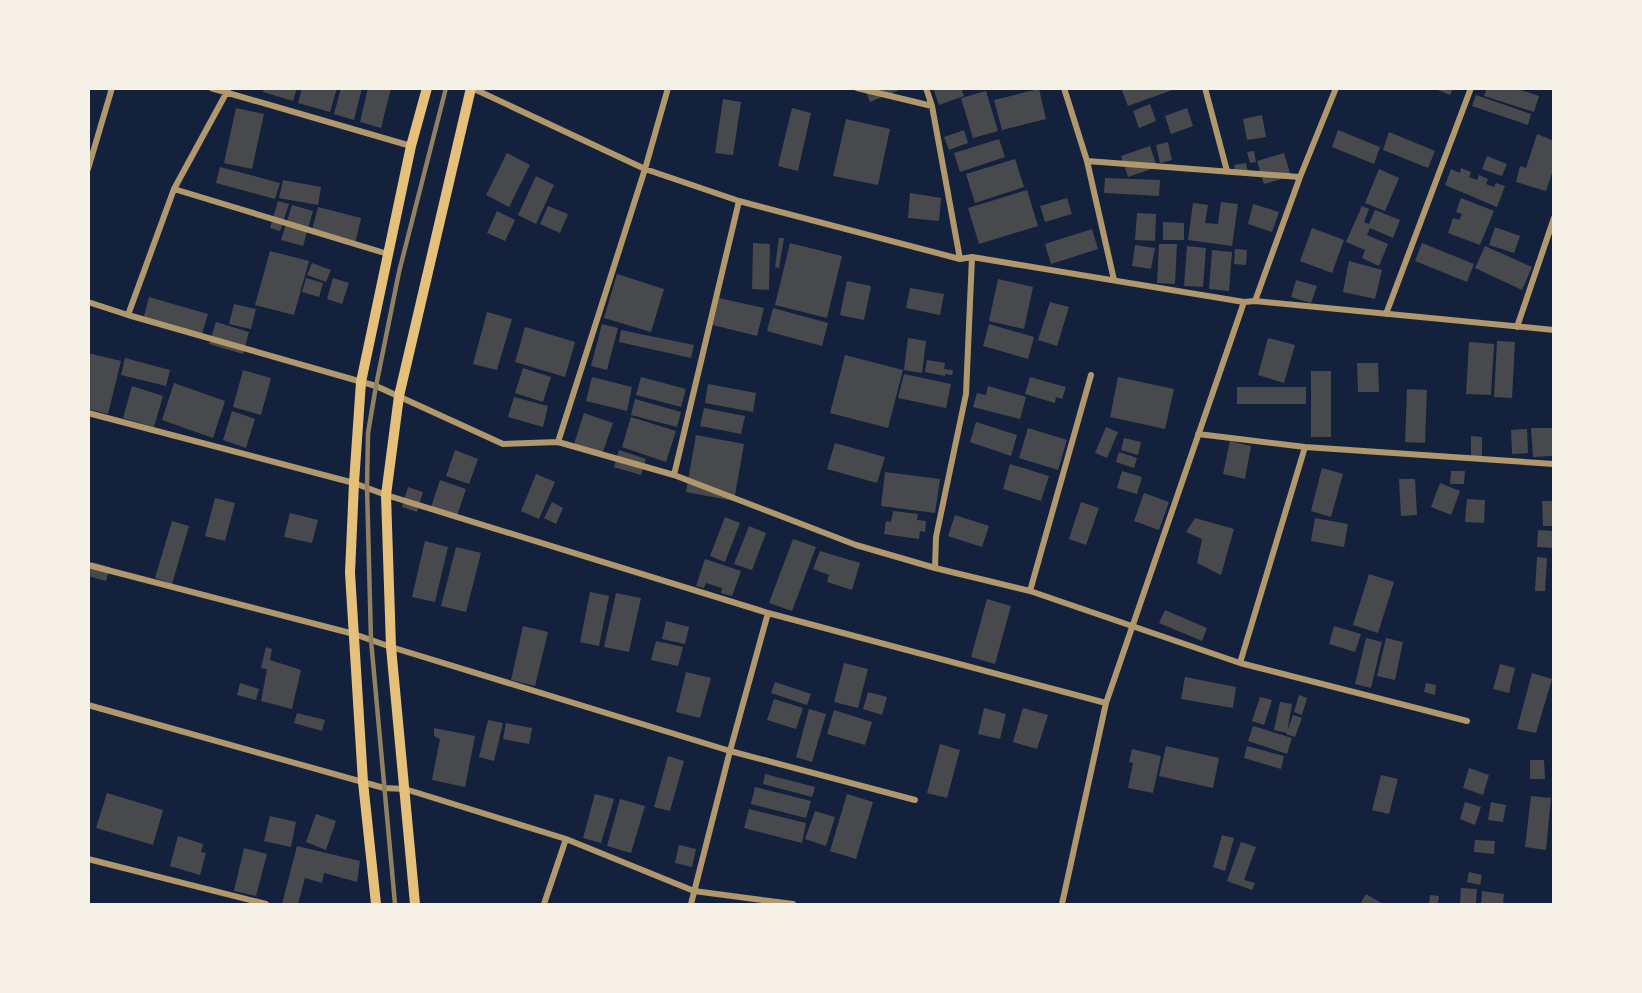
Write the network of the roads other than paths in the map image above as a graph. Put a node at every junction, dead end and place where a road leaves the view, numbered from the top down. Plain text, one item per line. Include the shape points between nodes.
1 (112, 88) edge
2 (211, 88) edge
3 (427, 88) edge
4 (472, 88) edge
5 (668, 88) edge
6 (858, 88) edge
7 (926, 88) edge
8 (1064, 88) edge
9 (1205, 88) edge
10 (1336, 88) edge
11 (1471, 88) edge
12 (229, 91) edge
13 (932, 106) junction
14 (411, 146) junction
15 (1087, 161) junction
16 (88, 169) edge
17 (645, 169) junction
18 (1227, 171) junction
19 (1300, 177) junction
20 (174, 189) junction
21 (739, 201) junction
22 (1554, 218) edge
23 (388, 254) junction
24 (972, 257) junction
25 (960, 259) junction
26 (1114, 280) junction
27 (1255, 301) junction
28 (88, 302) edge
29 (1244, 302) junction
30 (1386, 314) junction
31 (128, 315) junction
32 (1517, 327) junction
33 (1554, 330) edge
34 (1091, 375) dead end
35 (361, 382) junction
36 (399, 396) junction
37 (88, 413) edge
38 (1198, 434) junction
39 (558, 442) junction
40 (1305, 447) junction
41 (1554, 464) edge
42 (674, 475) junction
43 (354, 483) junction
44 (386, 495) junction
45 (88, 565) edge
46 (935, 568) junction
47 (1030, 591) junction
48 (768, 613) junction
49 (1132, 626) junction
50 (354, 634) junction
51 (391, 647) junction
52 (1240, 663) junction
53 (1106, 703) junction
54 (88, 705) edge
55 (1467, 722) dead end
56 (730, 751) junction
57 (363, 782) junction
58 (405, 789) junction
59 (915, 800) dead end
60 (566, 839) junction
61 (88, 859) edge
62 (694, 891) junction
63 (266, 904) edge
64 (376, 904) edge
65 (415, 904) edge
66 (544, 904) edge
67 (691, 904) edge
68 (793, 904) edge
69 (1062, 904) edge

1 - 16 street
2 - 12 street
3 - 14 main road
4 - 17 street
4 - 36 main road
5 - 17 street
6 - 13 street
7 - 13 street
8 - 15 street
9 - 18 street
10 - 19 street
11 - 30 street
12 - 14 street
12 - 20 street
13 - 25 street
14 - 23 main road
15 - 18 street
15 - 26 street
17 - 21 street
17 - 39 street
18 - 19 street
19 - 27 street
20 - 23 street
20 - 31 street
21 - 25 street
21 - 42 street
22 - 32 street
23 - 35 main road
24 - 25 street
24 - 26 street
24 - 46 street via 966,394 936,537
26 - 29 street
27 - 29 street
27 - 30 street
28 - 31 street
29 - 38 street
30 - 32 street
31 - 35 street
32 - 33 street
34 - 47 street
35 - 36 street
35 - 43 main road
36 - 39 street via 502,444
36 - 44 main road
37 - 43 street
38 - 40 street
38 - 49 street
39 - 42 street
40 - 41 street
40 - 52 street
42 - 46 street via 856,545
43 - 44 street
43 - 50 main road via 350,573
44 - 48 street
44 - 51 main road
45 - 50 street
46 - 47 street
47 - 49 street
48 - 53 street
48 - 56 street
49 - 52 street
49 - 53 street
50 - 51 street
50 - 57 main road
51 - 56 street
51 - 58 main road
52 - 55 street
53 - 69 street
54 - 57 street
56 - 59 street
56 - 62 street
57 - 58 street
57 - 64 main road
58 - 60 street
58 - 65 main road
60 - 62 street
60 - 66 street
61 - 63 street
62 - 67 street
62 - 68 street

